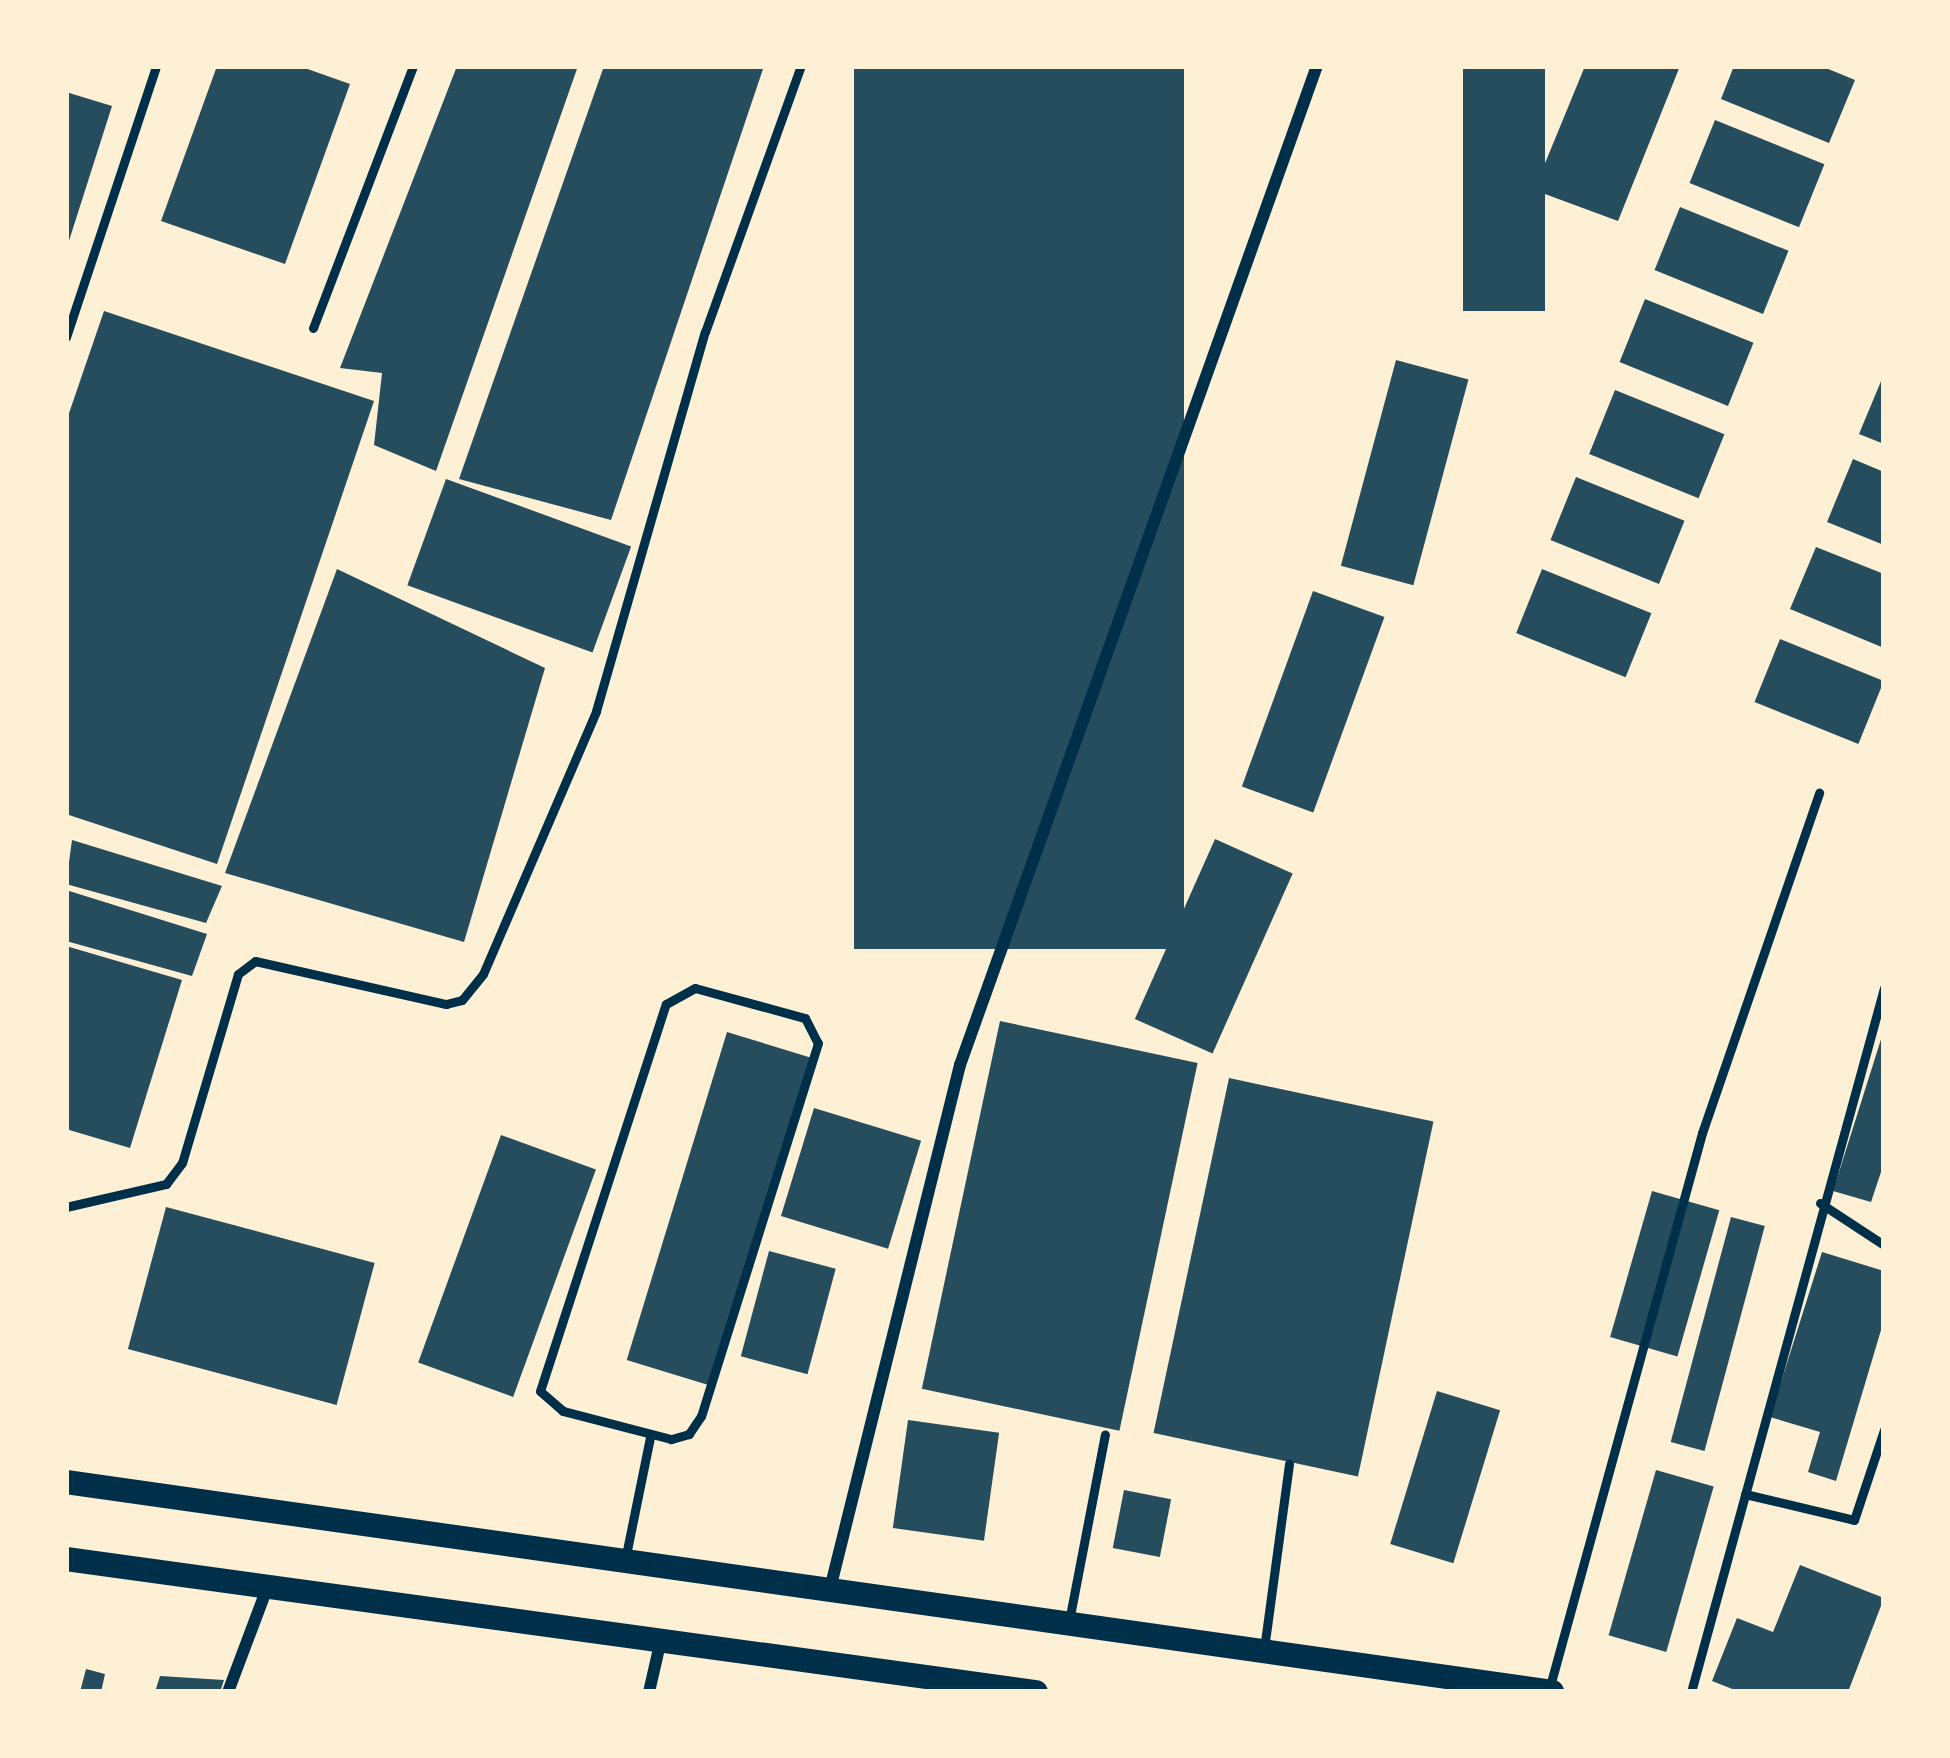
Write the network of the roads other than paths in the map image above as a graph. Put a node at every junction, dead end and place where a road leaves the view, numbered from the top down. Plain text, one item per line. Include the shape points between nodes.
1 (155, 66) edge
2 (413, 66) edge
3 (801, 66) edge
4 (1316, 66) edge
5 (313, 328) dead end
6 (66, 337) edge
7 (1819, 793) dead end
8 (1884, 988) edge
9 (1820, 1203) junction
10 (66, 1207) edge
11 (1884, 1245) edge
12 (1884, 1430) edge
13 (1105, 1434) dead end
14 (650, 1437) junction
15 (1289, 1464) dead end
16 (66, 1482) edge
17 (1745, 1494) junction
18 (66, 1559) edge
19 (625, 1560) junction
20 (267, 1588) junction
21 (830, 1589) junction
22 (1070, 1621) junction
23 (660, 1644) junction
24 (1264, 1649) junction
25 (1465, 1685) edge
26 (228, 1692) edge
27 (649, 1692) edge
28 (1036, 1692) edge
29 (1550, 1692) edge
30 (1691, 1692) edge

1 - 6 lane
2 - 5 lane
3 - 10 lane via 705,332 596,711 484,974 463,1000 446,1004 255,961 238,974 182,1163 166,1184
4 - 21 street via 960,1065
7 - 29 lane via 1702,1133
8 - 9 lane
9 - 11 lane
9 - 17 lane
12 - 17 lane via 1854,1520
13 - 22 lane
14 - 14 lane via 552,1406 540,1383 667,1004 695,988 805,1018 818,1043 701,1417 680,1438
14 - 19 lane
15 - 24 lane
16 - 19 main road
17 - 30 lane
18 - 20 main road
19 - 21 main road
20 - 23 main road
20 - 26 street
21 - 22 main road
22 - 24 main road
23 - 27 street
23 - 28 main road
24 - 25 main road
25 - 29 main road

